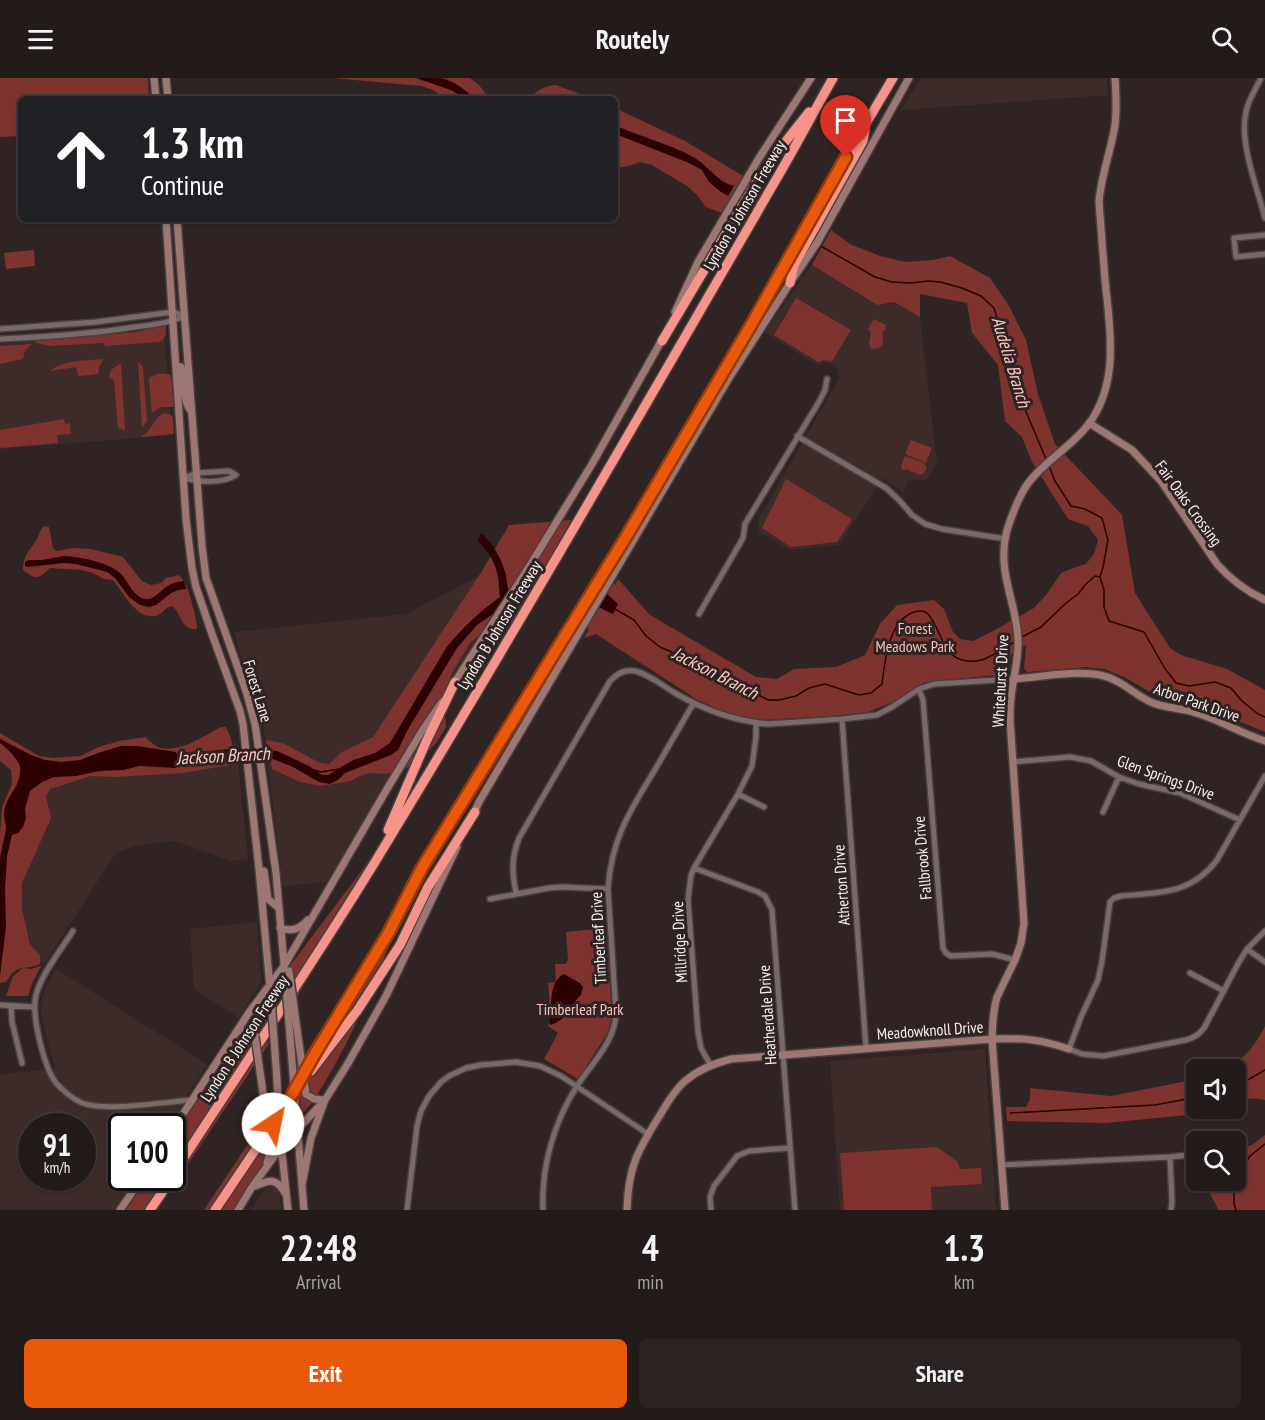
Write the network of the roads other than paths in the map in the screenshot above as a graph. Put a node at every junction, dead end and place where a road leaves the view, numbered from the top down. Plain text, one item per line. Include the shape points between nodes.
1 (154, 78) edge
2 (166, 78) edge
3 (811, 78) edge
4 (833, 78) edge
5 (893, 78) edge
6 (909, 78) edge
7 (1115, 78) edge
8 (1261, 78) edge
9 (827, 89) junction
10 (156, 96) edge
11 (168, 96) edge
12 (866, 124) junction
13 (1265, 218) edge
14 (166, 222) edge
15 (177, 222) edge
16 (1265, 236) edge
17 (1265, 254) edge
18 (790, 283) junction
19 (173, 312) junction
20 (185, 316) junction
21 (116, 320) junction
22 (174, 321) junction
23 (30, 327) junction
24 (0, 329) edge
25 (118, 330) junction
26 (30, 337) junction
27 (0, 339) edge
28 (662, 341) junction
29 (176, 366) junction
30 (826, 379) dead end
31 (192, 412) junction
32 (1089, 423) junction
33 (797, 436) junction
34 (196, 473) junction
35 (184, 478) junction
36 (197, 482) junction
37 (1006, 539) junction
38 (1265, 600) edge
39 (699, 614) dead end
40 (224, 630) junction
41 (212, 634) junction
42 (1014, 679) junction
43 (455, 682) junction
44 (919, 689) junction
45 (693, 704) junction
46 (842, 719) junction
47 (756, 723) junction
48 (1265, 741) edge
49 (1012, 762) junction
50 (1265, 776) edge
51 (1119, 777) junction
52 (738, 794) junction
53 (764, 807) dead end
54 (474, 812) junction
55 (1103, 812) dead end
56 (1240, 820) junction
57 (375, 861) junction
58 (694, 868) junction
59 (259, 869) junction
60 (608, 889) junction
61 (516, 893) junction
62 (490, 899) dead end
63 (279, 908) junction
64 (314, 914) junction
65 (280, 928) junction
66 (73, 931) dead end
67 (1265, 931) edge
68 (1247, 949) junction
69 (1015, 960) junction
70 (1265, 962) edge
71 (287, 968) junction
72 (1190, 973) dead end
73 (270, 984) junction
74 (1224, 991) junction
75 (0, 1005) edge
76 (11, 1006) junction
77 (35, 1007) junction
78 (237, 1031) junction
79 (992, 1039) junction
80 (866, 1048) junction
81 (1069, 1049) junction
82 (783, 1055) junction
83 (22, 1063) dead end
84 (711, 1066) junction
85 (576, 1087) junction
86 (192, 1100) junction
87 (289, 1100) junction
88 (325, 1100) junction
89 (184, 1113) edge
90 (297, 1131) junction
91 (648, 1134) junction
92 (281, 1147) junction
93 (790, 1148) junction
94 (186, 1155) edge
95 (1186, 1155) edge
96 (1170, 1157) junction
97 (1002, 1165) junction
98 (266, 1168) junction
99 (302, 1185) junction
100 (252, 1187) junction
101 (133, 1191) edge
102 (163, 1191) edge
103 (287, 1197) junction
104 (120, 1210) edge
105 (150, 1210) edge
106 (215, 1210) edge
107 (238, 1210) edge
108 (288, 1210) edge
109 (303, 1210) edge
110 (407, 1210) edge
111 (543, 1210) edge
112 (627, 1210) edge
113 (711, 1210) edge
114 (795, 1210) edge
115 (1005, 1210) edge
116 (1171, 1210) edge

1 - 10 main road
2 - 11 main road
3 - 28 main road via 698,262
4 - 9 highway, Lyndon B Johnson Freeway
5 - 12 highway
6 - 18 main road via 832,218
7 - 32 main road, Whitehurst Drive via 1115,126 1099,202 1111,356 1109,378
8 - 13 street via 1250,98 1244,129
9 - 28 highway via 771,160
9 - 57 highway, Lyndon B Johnson Freeway
12 - 18 highway via 863,141 794,265
12 - 87 highway via 621,547 422,868 389,932
14 - 19 main road, Forest Lane
15 - 20 main road, Forest Lane
16 - 17 street via 1234,238 1236,257
18 - 54 main road via 729,378
19 - 20 street
19 - 21 street
19 - 22 main road, Forest Lane
20 - 22 street
20 - 31 main road, Forest Lane
21 - 23 street
21 - 25 street
22 - 25 street
22 - 29 main road, Forest Lane
23 - 24 street
23 - 26 street
25 - 26 street
26 - 27 street
28 - 43 main road via 592,464
29 - 31 main road via 182,367 185,398
29 - 35 main road, Forest Lane
30 - 33 street via 825,390
31 - 34 main road, Forest Lane
32 - 37 main road, Whitehurst Drive via 1023,490
32 - 38 main road, Fair Oaks Crossing via 1132,450 1161,482 1227,576
33 - 37 street via 886,488 925,524
33 - 39 street via 745,524 743,538
34 - 35 street
34 - 36 main road, Forest Lane
34 - 36 street via 229,471 236,476
35 - 36 street
35 - 41 main road, Forest Lane via 192,568
36 - 40 main road, Forest Lane via 206,579
37 - 42 main road, Whitehurst Drive via 1004,569 1018,641
40 - 41 main road
40 - 63 main road, Forest Lane via 255,724
41 - 59 main road, Forest Lane via 244,727
42 - 44 street, Arbor Park Drive via 934,684
42 - 48 main road, Arbor Park Drive via 1103,675 1152,703 1199,714
42 - 49 main road, Whitehurst Drive via 1010,699
43 - 57 highway
43 - 64 main road
44 - 46 street, Arbor Park Drive via 877,715
44 - 69 street, Fallbrook Drive via 943,948 951,956 992,954
45 - 47 street, Arbor Park Drive
45 - 60 street, Timberleaf Drive via 622,826 612,857
45 - 61 street, Arbor Park Drive via 634,671 620,673 610,681 519,838 512,872
46 - 47 street, Arbor Park Drive
46 - 80 street, Atherton Drive
47 - 52 street, Millridge Drive via 752,766
49 - 51 street, Glen Springs Drive via 1070,757 1091,761
49 - 69 main road, Whitehurst Drive via 1024,923
50 - 56 street
51 - 55 street
51 - 56 street, Glen Springs Drive via 1180,793
52 - 53 street
52 - 58 street, Millridge Drive
54 - 87 highway via 428,886 400,945 357,1011
54 - 88 main road via 386,996
56 - 81 street via 1208,873 1193,884 1121,896 1110,902 1098,980
57 - 94 highway, Lyndon B Johnson Freeway
58 - 82 street, Heatherdale Drive via 758,892 765,896 772,910
58 - 84 street, Millridge Drive via 688,900 698,1032
59 - 63 main road via 264,871 268,899
59 - 73 main road, Forest Lane
60 - 61 street via 562,887
60 - 85 street, Timberleaf Drive via 616,1023 609,1040
61 - 62 street
63 - 65 main road, Forest Lane
64 - 65 main road via 294,930
64 - 71 main road
65 - 71 main road, Forest Lane
66 - 77 street via 43,979
67 - 68 street, Meadowknoll Drive
68 - 70 street
68 - 74 street, Meadowknoll Drive
69 - 79 main road, Whitehurst Drive via 997,997
71 - 73 main road, Lyndon B Johnson Freeway
71 - 88 main road, bridge via 306,1094 314,1100
71 - 90 main road, Forest Lane, bridge
72 - 74 street
73 - 78 main road, Lyndon B Johnson Freeway
73 - 92 main road, Forest Lane, bridge
74 - 81 street, Meadowknoll Drive via 1204,1028 1194,1038 1103,1056
75 - 76 street
76 - 77 street
76 - 83 street
77 - 86 street via 49,1070 69,1095 98,1107
78 - 86 main road, Lyndon B Johnson Freeway
78 - 98 main road, bridge via 255,1036 270,1152
79 - 80 main road, Meadowknoll Drive
79 - 81 main road, Meadowknoll Drive via 1034,1039
79 - 97 main road, Whitehurst Drive
80 - 82 main road, Meadowknoll Drive
82 - 84 main road, Meadowknoll Drive via 731,1059
82 - 93 street, Heatherdale Drive
84 - 91 main road, Meadowknoll Drive via 684,1082
85 - 91 street
85 - 110 street via 540,1066 522,1063 481,1065 449,1076 433,1090 421,1111
85 - 111 street, Timberleaf Drive via 552,1142
86 - 89 main road, Lyndon B Johnson Freeway
87 - 106 highway
88 - 90 main road
88 - 99 main road via 310,1138
90 - 92 main road
90 - 99 main road, Forest Lane
91 - 112 main road, Meadowknoll Drive via 630,1177
92 - 98 main road
92 - 103 main road, Forest Lane
93 - 113 street via 749,1151 737,1156 714,1186
93 - 114 street, Heatherdale Drive
95 - 96 street
96 - 97 street
96 - 116 street
97 - 115 main road, Whitehurst Drive
98 - 100 main road
99 - 109 main road, Forest Lane
100 - 103 main road via 272,1181 281,1186
100 - 107 main road
101 - 104 main road
102 - 105 highway, Lyndon B Johnson Freeway
103 - 108 main road, Forest Lane

